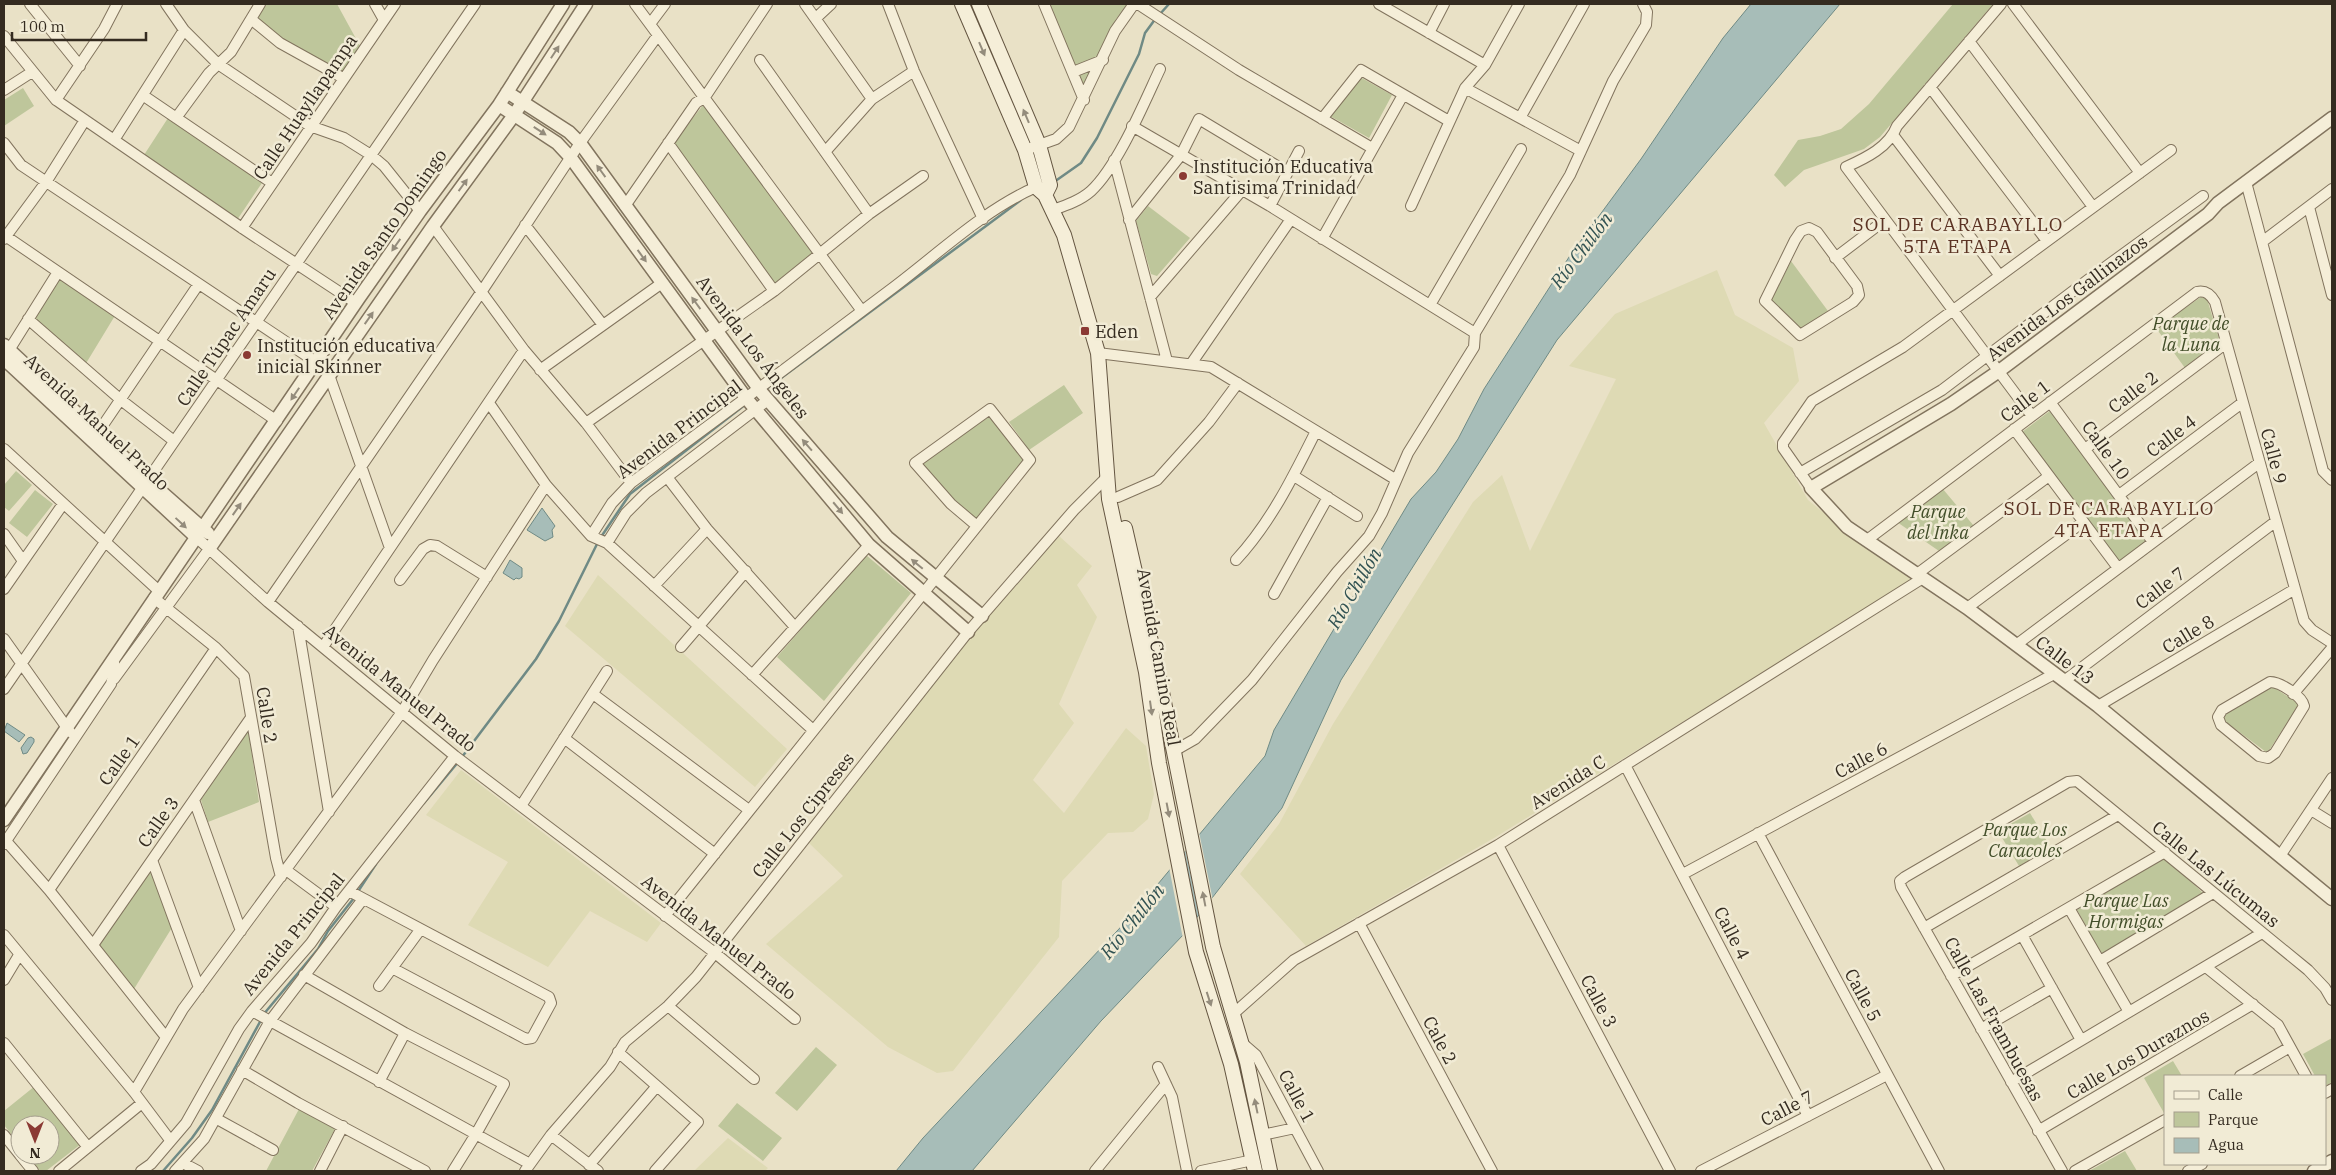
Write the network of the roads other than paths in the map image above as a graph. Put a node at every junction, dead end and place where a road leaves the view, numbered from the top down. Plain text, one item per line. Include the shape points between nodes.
1 (30, 4) edge
2 (260, 4) edge
3 (375, 4) edge
4 (395, 4) edge
5 (475, 4) edge
6 (563, 4) edge
7 (586, 4) edge
8 (635, 4) edge
9 (665, 4) edge
10 (768, 4) edge
11 (805, 4) edge
12 (831, 4) edge
13 (888, 4) edge
14 (962, 4) edge
15 (978, 4) edge
16 (1044, 4) edge
17 (1134, 4) edge
18 (1138, 4) edge
19 (1379, 4) edge
20 (1444, 4) edge
21 (1519, 4) edge
22 (1584, 4) edge
23 (1643, 4) edge
24 (2001, 4) edge
25 (2012, 4) edge
26 (115, 5) edge
27 (170, 6) edge
28 (816, 18) junction
29 (251, 19) junction
30 (384, 20) junction
31 (650, 24) junction
32 (184, 30) junction
33 (1429, 33) junction
34 (658, 35) junction
35 (4, 36) edge
36 (1968, 41) junction
37 (760, 60) dead end
38 (1103, 60) junction
39 (218, 64) junction
40 (1484, 65) junction
41 (80, 66) junction
42 (1160, 69) dead end
43 (914, 71) junction
44 (32, 72) junction
45 (1074, 72) junction
46 (343, 78) junction
47 (1930, 86) junction
48 (1465, 88) junction
49 (4, 90) edge
50 (507, 92) junction
51 (1403, 94) junction
52 (144, 96) junction
53 (706, 97) junction
54 (872, 99) junction
55 (56, 100) junction
56 (1084, 100) junction
57 (523, 101) junction
58 (499, 105) junction
59 (514, 115) junction
60 (176, 118) junction
61 (1520, 118) junction
62 (2332, 118) edge
63 (1322, 119) junction
64 (85, 120) junction
65 (1449, 120) junction
66 (310, 126) junction
67 (1132, 126) junction
68 (1893, 136) junction
69 (114, 140) junction
70 (4, 143) edge
71 (580, 143) junction
72 (668, 143) junction
73 (1032, 147) junction
74 (1372, 148) junction
75 (1521, 149) dead end
76 (2170, 150) dead end
77 (1299, 151) dead end
78 (1581, 151) junction
79 (825, 152) junction
80 (371, 155) junction
81 (1180, 155) junction
82 (571, 158) junction
83 (1114, 160) junction
84 (1287, 172) junction
85 (2140, 172) junction
86 (923, 176) dead end
87 (46, 182) junction
88 (2246, 182) junction
89 (272, 183) junction
90 (1243, 189) junction
91 (2332, 189) edge
92 (1040, 191) junction
93 (2203, 196) dead end
94 (626, 206) junction
95 (1270, 206) junction
96 (1411, 206) dead end
97 (2094, 207) junction
98 (2309, 207) junction
99 (1053, 210) junction
100 (420, 211) junction
101 (869, 214) junction
102 (983, 219) junction
103 (1290, 219) junction
104 (1129, 220) junction
105 (1885, 220) junction
106 (525, 225) junction
107 (433, 226) junction
108 (242, 228) junction
109 (4, 237) edge
110 (1322, 239) junction
111 (2047, 241) junction
112 (2262, 242) junction
113 (820, 254) junction
114 (1835, 258) junction
115 (296, 264) junction
116 (58, 272) junction
117 (2000, 276) junction
118 (662, 283) junction
119 (198, 285) junction
120 (482, 291) junction
121 (774, 291) junction
122 (2205, 292) joint
123 (2332, 295) edge
124 (1150, 297) junction
125 (356, 303) junction
126 (1430, 305) junction
127 (1953, 310) junction
128 (862, 311) junction
129 (28, 319) junction
130 (256, 322) junction
131 (603, 325) junction
132 (716, 331) junction
133 (1475, 333) junction
134 (161, 340) junction
135 (704, 340) junction
136 (2225, 344) junction
137 (524, 350) junction
138 (5, 353) edge
139 (1988, 357) junction
140 (1100, 359) junction
141 (1167, 361) junction
142 (316, 362) junction
143 (1191, 364) junction
144 (540, 370) junction
145 (1999, 371) junction
146 (330, 375) junction
147 (217, 378) junction
148 (1238, 383) junction
149 (758, 389) junction
150 (746, 398) junction
151 (120, 400) junction
152 (768, 400) junction
153 (2050, 402) junction
154 (489, 403) junction
155 (2242, 403) junction
156 (756, 409) junction
157 (2032, 416) junction
158 (277, 421) junction
159 (586, 423) junction
160 (2014, 429) junction
161 (1316, 431) junction
162 (95, 438) junction
163 (174, 442) junction
164 (4, 449) edge
165 (2085, 449) junction
166 (2259, 463) junction
167 (362, 465) junction
168 (1800, 473) junction
169 (2330, 474) edge
170 (1294, 476) junction
171 (2049, 476) junction
172 (667, 477) junction
173 (1106, 478) junction
174 (1395, 479) junction
175 (631, 483) junction
176 (145, 484) junction
177 (546, 485) junction
178 (1811, 488) junction
179 (2119, 495) junction
180 (1118, 497) junction
181 (1328, 497) junction
182 (63, 504) junction
183 (1357, 516) dead end
184 (2083, 522) junction
185 (2275, 522) junction
186 (978, 526) junction
187 (707, 529) junction
188 (199, 533) junction
189 (4, 534) edge
190 (591, 536) junction
191 (1866, 540) junction
192 (105, 542) junction
193 (2153, 542) junction
194 (212, 544) junction
195 (607, 544) junction
196 (869, 545) junction
197 (390, 548) junction
198 (1236, 560) dead end
199 (22, 561) junction
200 (2118, 568) junction
201 (746, 571) junction
202 (1920, 576) junction
203 (487, 577) junction
204 (935, 579) junction
205 (400, 580) dead end
206 (654, 586) junction
207 (4, 589) edge
208 (2295, 589) junction
209 (923, 592) junction
210 (157, 594) junction
211 (1274, 594) dead end
212 (268, 602) junction
213 (166, 608) junction
214 (1967, 608) junction
215 (982, 616) junction
216 (298, 626) junction
217 (794, 626) junction
218 (699, 627) junction
219 (968, 632) junction
220 (4, 639) edge
221 (2332, 643) edge
222 (2016, 645) junction
223 (323, 647) junction
224 (681, 647) dead end
225 (216, 648) junction
226 (2332, 648) edge
227 (114, 658) junction
228 (21, 664) junction
229 (607, 671) dead end
230 (752, 675) junction
231 (2059, 677) junction
232 (111, 684) junction
233 (4, 690) edge
234 (593, 694) junction
235 (2293, 694) junction
236 (2098, 706) junction
237 (402, 712) junction
238 (250, 718) junction
239 (67, 726) junction
240 (812, 730) junction
241 (564, 738) junction
242 (74, 740) junction
243 (1175, 755) junction
244 (455, 756) junction
245 (1625, 766) junction
246 (2332, 778) edge
247 (194, 800) junction
248 (521, 806) junction
249 (749, 810) junction
250 (2311, 810) junction
251 (329, 812) junction
252 (2118, 815) junction
253 (4, 820) edge
254 (2332, 823) edge
255 (1758, 833) junction
256 (5, 842) edge
257 (1498, 845) junction
258 (2165, 852) junction
259 (715, 854) junction
260 (2280, 856) junction
261 (152, 860) junction
262 (284, 873) junction
263 (1683, 874) junction
264 (1900, 881) joint
265 (48, 890) junction
266 (349, 890) junction
267 (2213, 893) junction
268 (363, 899) junction
269 (2332, 899) edge
270 (336, 907) junction
271 (2069, 908) junction
272 (666, 916) junction
273 (1359, 923) junction
274 (1924, 928) junction
275 (420, 930) junction
276 (241, 931) junction
277 (2262, 933) junction
278 (4, 935) edge
279 (2022, 935) junction
280 (93, 945) junction
281 (715, 953) junction
282 (20, 955) junction
283 (2100, 961) junction
284 (2206, 967) junction
285 (392, 968) junction
286 (304, 975) junction
287 (1951, 976) junction
288 (4, 980) edge
289 (380, 986) dead end
290 (199, 988) junction
291 (2052, 988) junction
292 (2332, 1000) edge
293 (2253, 1004) junction
294 (668, 1006) junction
295 (2129, 1012) junction
296 (1232, 1015) junction
297 (261, 1016) junction
298 (795, 1019) dead end
299 (1981, 1029) junction
300 (405, 1033) junction
301 (165, 1036) junction
302 (2081, 1040) junction
303 (1240, 1042) junction
304 (4, 1043) edge
305 (2290, 1047) junction
306 (618, 1052) junction
307 (1158, 1067) dead end
308 (242, 1070) junction
309 (1887, 1075) junction
310 (2242, 1075) edge
311 (2305, 1075) edge
312 (754, 1079) dead end
313 (379, 1082) junction
314 (2011, 1082) junction
315 (1166, 1084) junction
316 (657, 1086) junction
317 (134, 1092) junction
318 (142, 1103) junction
319 (1808, 1116) junction
320 (217, 1119) junction
321 (2164, 1121) edge
322 (343, 1126) junction
323 (1295, 1128) junction
324 (2038, 1131) junction
325 (476, 1134) junction
326 (551, 1135) junction
327 (1262, 1135) junction
328 (170, 1140) junction
329 (86, 1146) junction
330 (273, 1150) dead end
331 (183, 1163) junction
332 (2200, 1165) edge
333 (1254, 1166) edge
334 (528, 1168) edge
335 (594, 1168) edge
336 (59, 1171) edge
337 (141, 1171) edge
338 (175, 1171) edge
339 (198, 1171) edge
340 (320, 1171) edge
341 (425, 1171) edge
342 (453, 1171) edge
343 (655, 1171) edge
344 (1095, 1171) edge
345 (1186, 1171) edge
346 (1201, 1171) edge
347 (1270, 1171) edge
348 (1318, 1171) edge
349 (1492, 1171) edge
350 (1670, 1171) edge
351 (1701, 1171) edge
352 (1939, 1171) edge
353 (2062, 1171) edge
354 (2075, 1171) edge
355 (2188, 1171) edge

1 - 41 street
2 - 29 street
3 - 30 street
4 - 30 street, Calle Huayllapampa
5 - 80 street, Calle Túpac Amaru
6 - 50 street, Avenida Santo Domingo
57 -> 7 street, Avenida Santo Domingo
8 - 31 street
9 - 31 street
10 - 53 street
11 - 28 street
12 - 28 street
13 - 43 street
14 -> 73 main road
73 -> 15 main road
16 - 45 street
17 - 38 street via 1116,29
18 - 63 street
19 - 33 street
20 - 33 street
21 - 40 street
22 - 61 street
23 - 78 street via 1648,12 1646,24 1613,80
24 - 36 street
25 - 85 street
26 - 41 street
27 - 32 street
28 - 54 street
29 - 39 street via 231,52
29 - 46 street via 280,42
30 - 46 street, Calle Huayllapampa
31 - 34 street
32 - 39 street
32 - 52 street
33 - 40 street
34 - 53 street
34 - 71 street
35 - 44 street
36 - 47 street
36 - 97 street
37 - 79 street
38 - 45 street
38 - 56 street
39 - 60 street
39 - 66 street
40 - 48 street
41 - 55 street
42 - 67 street
43 - 54 street
43 - 102 street
44 - 49 street
44 - 55 street
45 - 56 street
46 - 66 street, Calle Huayllapampa
47 - 68 street via 1896,126
47 - 111 street
48 - 61 street
48 - 65 street
50 - 57 street, Avenida Los Ángeles
50 - 58 street, Avenida Santo Domingo
51 - 63 street via 1361,70
51 - 65 street
51 - 74 street
52 - 60 street
52 - 69 street
53 - 72 street via 696,103
53 - 113 street
54 - 79 street
55 - 64 street
56 - 73 street via 1063,134
57 - 59 street, Avenida Santo Domingo
57 - 71 street, Avenida Los Ángeles via 570,132
58 - 59 street, Avenida Los Ángeles
58 - 100 street, Avenida Santo Domingo
59 -> 82 street, Avenida Los Ángeles via 557,143
107 -> 59 street, Avenida Santo Domingo
60 - 89 street
61 - 78 street
62 - 88 street, Avenida Los Gallinazos
63 - 74 street
64 - 69 street
64 - 87 street
65 - 96 street
66 - 80 street via 344,138
66 - 89 street, Calle Huayllapampa
67 - 81 street
67 - 83 street
68 - 105 street via 1865,158 1846,167
68 - 117 street
69 - 108 street
70 - 87 street via 21,165
71 - 82 street
94 -> 71 street, Avenida Los Ángeles
72 - 94 street
72 - 121 street
73 - 92 main road via 1050,185
74 - 110 street
75 - 126 street
76 - 85 street
77 - 84 street
78 - 133 street via 1566,182
79 - 101 street
80 - 100 street via 384,166
80 - 115 street, Calle Túpac Amaru
81 - 84 street via 1200,120
81 - 90 street
81 - 104 street
82 - 106 street
82 -> 118 street, Avenida Los Ángeles
83 - 99 street via 1092,190 1079,200
83 - 104 street
84 - 95 street
85 - 97 street
86 - 101 street
87 - 109 street
87 - 119 street
88 - 112 street
88 - 145 street, Avenida Los Gallinazos
89 - 108 street, Calle Huayllapampa
90 - 95 street
90 - 124 street
91 - 98 street
92 - 99 main road, Avenida Camino Real
92 - 102 street, Avenida Principal via 1022,193
93 - 139 street
132 -> 94 street, Avenida Los Ángeles
95 - 103 street
97 - 111 street
98 - 112 street
98 - 123 street
99 - 140 main road, Avenida Camino Real via 1064,235
100 -> 125 street, Avenida Santo Domingo
101 - 113 street
102 - 128 street, Avenida Principal
103 - 110 street
103 - 143 street
104 - 124 street
105 - 114 street
105 - 127 street
106 - 120 street
106 - 131 street
107 - 120 street
146 -> 107 street, Avenida Santo Domingo
108 - 115 street
109 - 116 street
110 - 126 street
111 - 117 street
112 - 169 street via 2323,471
113 - 121 street
113 - 128 street
114 - 114 street via 1816,232 1805,229 1795,240 1765,299 1798,334 1854,302 1859,295 1857,286
115 - 125 street
115 - 130 street, Calle Túpac Amaru
116 - 129 street
116 - 134 street
117 - 127 street
118 - 131 street
118 - 135 street, Avenida Los Ángeles
119 - 130 street
119 - 134 street
120 - 137 street
120 - 167 street
121 - 132 street
122 - 136 street, Calle 9 via 2215,302
122 - 153 street, Calle 1 via 2197,292
124 - 141 street
125 - 142 street, Avenida Santo Domingo
126 - 133 street
127 - 139 street
127 - 168 street, Calle 13 via 1903,347 1812,401 1785,438 1784,448
128 - 149 street, Avenida Principal
129 - 138 street
129 - 151 street
130 - 142 street
130 - 147 street, Calle Túpac Amaru
131 - 144 street
132 - 135 street
132 - 149 street, Avenida Los Ángeles
133 - 174 street via 1474,347
134 - 147 street
134 - 151 street
135 - 150 street, Avenida Los Ángeles
135 - 159 street
136 - 155 street, Calle 9
136 - 165 street, Calle 2
137 - 144 street
137 - 154 street
138 - 162 street, Avenida Manuel Prado
139 - 145 street
139 - 168 street via 1918,406
140 - 141 street
140 - 173 main road, Avenida Camino Real
140 - 180 main road, Avenida Camino Real via 1111,400
141 - 143 street
142 -> 158 street, Avenida Santo Domingo
143 - 148 street via 1211,367
144 - 159 street
145 - 157 street
145 - 178 street, Avenida Los Gallinazos via 1951,404
146 - 167 street
194 -> 146 street, Avenida Santo Domingo
147 - 158 street
147 - 163 street, Calle Túpac Amaru
148 - 161 street
148 - 180 street via 1209,422 1157,480
149 - 150 street, Avenida Principal
149 - 152 street, Avenida Los Ángeles
150 - 156 street, Avenida Los Ángeles
150 - 175 street, Avenida Principal
151 - 162 street
151 - 163 street
152 - 156 street, Avenida Principal
204 -> 152 street, Avenida Los Ángeles via 887,538
153 - 157 street, Calle 1
153 - 165 street, Calle 10
154 - 177 street
154 - 197 street
155 - 166 street, Calle 9
155 - 179 street, Calle 4
156 - 172 street, Avenida Principal
156 -> 196 street, Avenida Los Ángeles
157 - 160 street, Calle 1
158 - 188 street, Avenida Santo Domingo
159 - 175 street
160 - 171 street
160 - 191 street, Calle 1
161 - 170 street
161 - 174 street
162 - 176 street, Avenida Manuel Prado
163 - 176 street, Calle Túpac Amaru
164 - 182 street, Calle 2
165 - 179 street, Calle 10
166 - 185 street, Calle 9
166 - 193 street
167 - 197 street
167 - 212 street
168 - 178 street, Calle 13
170 - 181 street
170 - 198 street via 1258,536
171 - 184 street
171 - 202 street
172 - 187 street
172 - 195 street, Avenida Principal via 626,513
173 - 215 street, Calle Los Cipreses
173 -> 333 main road, Avenida Camino Real via 1146,672 1159,763 1196,952 1231,1064
174 - 243 street via 1369,536 1273,655 1201,734
175 - 190 street, Avenida Principal via 612,503
176 - 188 street, Avenida Manuel Prado
176 - 192 street, Calle Túpac Amaru
177 - 190 street
177 - 203 street
178 - 191 street, Calle 13 via 1847,527
179 - 193 street, Calle 10
180 - 243 main road, Avenida Camino Real
181 - 183 street
181 - 211 street
182 - 192 street, Calle 2
182 - 199 street
184 - 200 street
184 - 214 street
185 - 208 street, Calle 9
185 - 231 street, Calle 7
186 - 186 street via 951,504 915,463 990,409 1030,460
186 - 204 street
187 - 201 street
187 - 206 street
188 - 194 street, Avenida Manuel Prado
188 - 210 street, Avenida Santo Domingo
189 - 199 street
190 - 195 street
191 - 202 street, Calle 13
192 - 210 street, Calle 2
192 - 228 street, Calle Túpac Amaru
193 - 200 street
194 - 212 street, Avenida Manuel Prado
194 - 213 street
195 - 206 street
196 - 209 street, Avenida Los Ángeles
196 - 217 street
197 - 223 street
199 - 207 street
200 - 222 street
201 - 217 street
201 - 218 street
202 - 214 street, Calle 13
202 - 245 street, Avenida C
203 - 205 street via 437,546 430,545 423,549
203 - 237 street
204 - 209 street
204 - 215 street, Avenida Los Ángeles
206 - 218 street
208 - 221 street, Calle 9 via 2304,621
208 - 236 street, Calle 8
209 - 219 street, Avenida Los Ángeles
209 - 240 street
210 - 213 street, Calle 2
210 - 227 street, Avenida Santo Domingo
212 - 216 street, Avenida Manuel Prado
213 - 225 street, Calle 2
213 - 232 street
214 - 222 street, Calle 13
215 - 219 street, Calle Los Cipreses
216 - 223 street, Avenida Manuel Prado
216 - 251 street
217 - 230 street
218 - 224 street
218 - 230 street
219 - 281 street, Calle Los Cipreses
220 - 228 street
222 - 231 street, Calle 13
223 - 237 street, Avenida Manuel Prado
225 - 238 street, Calle 2 via 244,676
225 - 265 street, Calle 1
226 - 235 street
227 - 232 street, Avenida Santo Domingo
227 - 239 street, Avenida Santo Domingo
228 - 233 street, Calle Túpac Amaru
228 - 239 street
229 - 234 street
230 - 240 street
231 - 236 street, Calle 13
231 - 255 street, Calle 6
232 - 242 street, Avenida Santo Domingo
234 - 241 street
234 - 249 street
235 - 235 street via 2270,682 2222,710 2218,720 2259,756 2268,758 2275,753 2304,706 2301,698
236 - 260 street, Calle 13
237 - 244 street, Avenida Manuel Prado
237 - 251 street
238 - 247 street, Calle 3
238 - 262 street, Calle 2 via 276,858
239 - 242 street
239 - 253 street, Avenida Santo Domingo
240 - 249 street
241 - 248 street
241 - 259 street
242 - 256 street, Avenida Santo Domingo
296 -> 243 main road, Avenida Camino Real via 1213,947
244 - 248 street, Avenida Manuel Prado
244 - 266 street, Avenida Principal
245 - 257 street, Avenida C
245 - 263 street, Calle 4
246 - 250 street
247 - 261 street, Calle 3
247 - 276 street
248 - 272 street, Avenida Manuel Prado
249 - 259 street
250 - 254 street
250 - 260 street
251 - 262 street
252 - 258 street, Calle Las Lúcumas
252 - 264 street, Calle Las Lúcumas via 2072,780
252 - 274 street
255 - 263 street, Calle 6
255 - 309 street, Calle 5
256 - 265 street
257 - 273 street, Avenida C
257 - 350 street, Calle 3
258 - 267 street, Calle Las Lúcumas
258 - 271 street
259 - 272 street
260 - 269 street, Calle 13
261 - 280 street, Calle 3
261 - 290 street
262 - 270 street
262 - 276 street
263 - 319 street, Calle 4
264 - 274 street, Calle Las Frambuesas
265 - 280 street
266 - 268 street
266 - 270 street, Avenida Principal
267 - 277 street, Calle Las Lúcumas
267 - 283 street
268 - 275 street
268 - 286 street, Avenida Principal
270 - 297 street, Avenida Principal via 292,966
271 - 279 street
271 - 283 street
272 - 281 street, Avenida Manuel Prado
273 - 296 street, Avenida C via 1294,960
273 - 349 street, Cale 2
274 - 287 street, Calle Las Frambuesas
275 - 285 street
275 - 285 street via 549,997 551,1003 532,1038 526,1039
276 - 290 street
277 - 284 street
277 - 292 street, Calle Las Lúcumas via 2308,970
278 - 282 street
279 - 287 street
279 - 291 street
280 - 301 street
281 - 294 street, Calle Los Cipreses
281 - 298 street, Avenida Manuel Prado
282 - 288 street
282 - 317 street
283 - 295 street
284 - 293 street
284 - 295 street
285 - 289 street
286 - 297 street, Avenida Principal
286 - 300 street
287 - 299 street, Calle Las Frambuesas
290 - 301 street
291 - 299 street
291 - 302 street
293 - 305 street via 2278,1025
293 - 324 street, Calle Los Duraznos
294 - 306 street, Calle Los Cipreses via 625,1042
294 - 312 street
295 - 302 street
296 - 303 main road, Avenida Camino Real
297 - 308 street, Avenida Principal
297 - 313 street
297 - 328 street, Avenida Principal via 239,1029 186,1123
299 - 314 street, Calle Las Frambuesas
300 - 313 street
300 - 325 street via 504,1084
301 - 317 street
302 - 314 street
303 - 323 street, Calle 1 via 1256,1055
327 -> 303 main road, Avenida Camino Real
304 - 329 street
305 - 310 street
305 - 311 street
306 - 316 street
306 - 326 street, Calle Los Cipreses via 610,1067
307 - 315 street
308 - 320 street, Avenida Principal
308 - 322 street
309 - 319 street, Calle 7
309 - 352 street, Calle 5
313 - 325 street
314 - 324 street, Calle Las Frambuesas
315 - 344 street
315 - 345 street via 1172,1098
316 - 335 street
316 - 343 street via 698,1122
317 - 318 street
318 - 328 street
318 - 329 street
319 - 351 street, Calle 7
320 - 330 street
320 - 331 street, Avenida Principal
321 - 354 street
322 - 340 street
322 - 341 street
323 - 327 street
323 - 348 street, Calle 1
324 - 353 street, Calle Las Frambuesas
325 - 334 street
325 - 342 street
326 - 334 street, Calle Los Cipreses
326 - 335 street
327 - 347 main road, Avenida Camino Real
328 - 337 street, Avenida Principal via 151,1164
329 - 336 street
331 - 338 street, Avenida Principal
331 - 339 street
332 - 355 street
333 - 346 street

